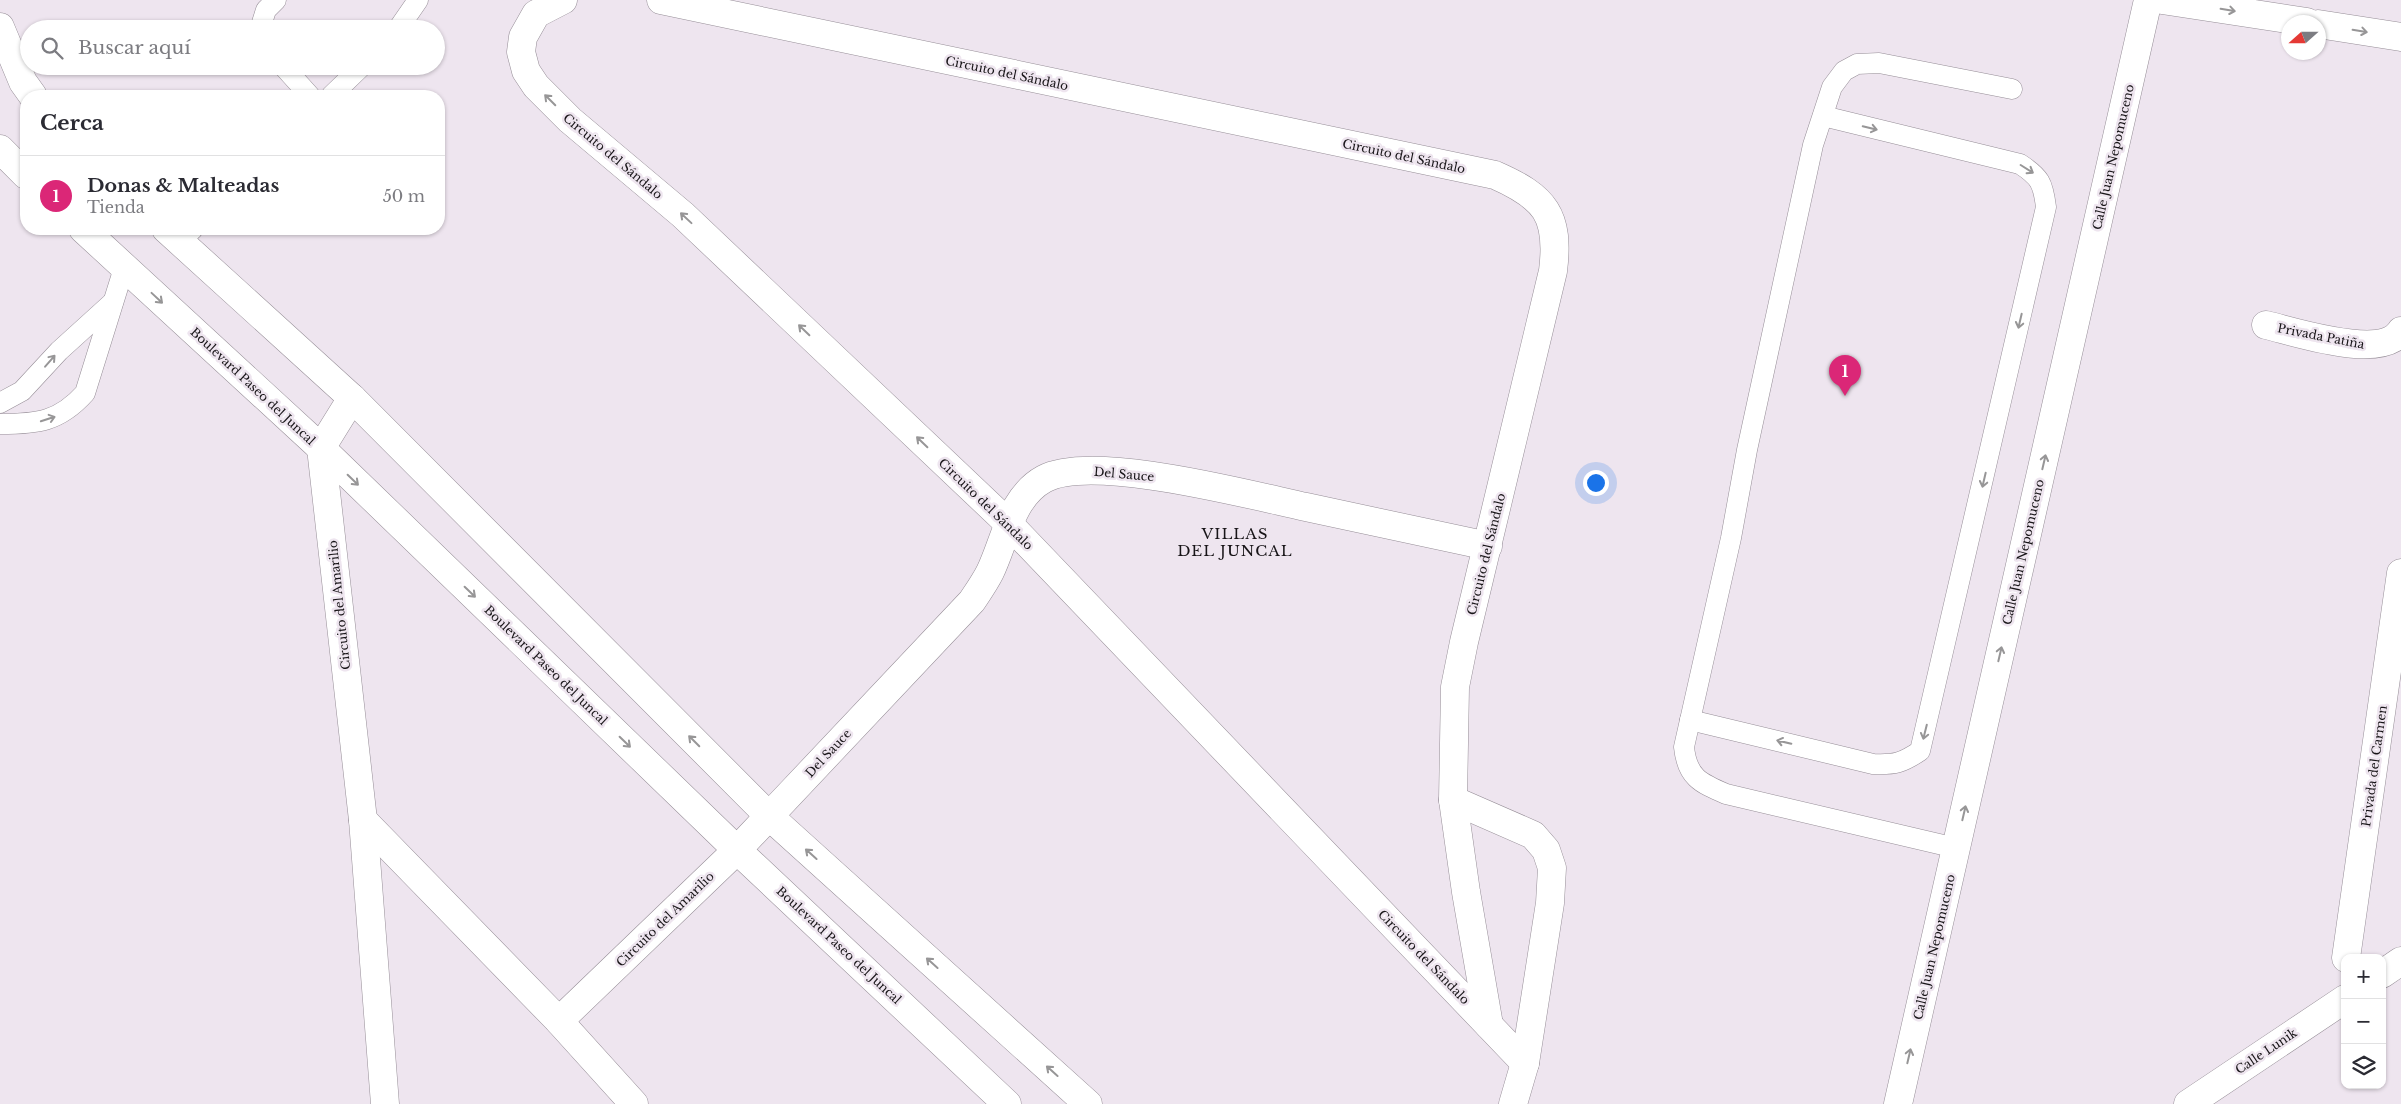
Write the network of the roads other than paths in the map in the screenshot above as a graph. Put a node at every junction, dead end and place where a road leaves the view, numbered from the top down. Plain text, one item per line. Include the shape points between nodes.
1 (276, 0) edge
2 (418, 0) edge
3 (563, 0) edge
4 (661, 0) edge
5 (2148, 0) edge
6 (2162, 0) edge
7 (2281, 18) edge
8 (263, 20) edge
9 (404, 20) edge
10 (2326, 25) edge
11 (0, 27) edge
12 (2401, 37) edge
13 (20, 75) edge
14 (20, 75) edge
15 (291, 75) edge
16 (353, 75) edge
17 (2012, 89) dead end
18 (29, 90) edge
19 (305, 90) edge
20 (337, 90) edge
21 (1823, 116) junction
22 (0, 150) edge
23 (20, 169) edge
24 (89, 235) edge
25 (181, 235) edge
26 (124, 268) junction
27 (113, 302) junction
28 (2266, 325) dead end
29 (2401, 331) edge
30 (352, 398) junction
31 (0, 404) edge
32 (0, 424) edge
33 (321, 448) junction
34 (1008, 524) junction
35 (1488, 546) junction
36 (2401, 574) edge
37 (1690, 720) junction
38 (1454, 800) junction
39 (769, 816) junction
40 (363, 820) junction
41 (1956, 848) junction
42 (738, 850) junction
43 (2347, 954) edge
44 (2401, 961) edge
45 (2386, 971) edge
46 (2341, 1002) edge
47 (559, 1021) junction
48 (1489, 1025) junction
49 (1525, 1062) junction
50 (385, 1104) edge
51 (634, 1104) edge
52 (1007, 1104) edge
53 (1088, 1104) edge
54 (1513, 1104) edge
55 (1898, 1104) edge
56 (2188, 1104) edge

1 - 8 lane via 266,10
2 - 9 lane
34 -> 3 street, Circuito del Sándalo via 684,215 570,120 536,86 526,71 521,52 523,37 536,14
4 - 35 street, Circuito del Sándalo via 1495,175 1521,187 1540,202 1553,224 1554,271
41 -> 5 street, Calle Juan Nepomuceno
6 -> 7 street
10 -> 12 street
11 - 14 street
13 - 18 street
15 - 19 lane
16 - 20 lane
17 - 21 lane via 1879,63 1857,64 1844,71 1832,87
21 - 37 lane via 1797,215 1749,440 1732,538
21 -> 37 lane via 2020,164 2034,173 2044,187 2046,207 1920,752 1894,765 1874,764
22 - 23 street
24 - 26 street, Boulevard Paseo del Juncal
25 - 30 street
26 - 27 lane
26 -> 33 street, Boulevard Paseo del Juncal
31 -> 27 lane via 22,391 59,351
32 -> 27 lane via 31,424 72,408 91,378
28 - 29 street, Privada Patiña via 2360,344 2387,343
30 - 33 street
39 -> 30 street
33 - 40 street, Circuito del Amarilio
33 -> 42 street, Boulevard Paseo del Juncal
34 - 35 street, Del Sauce via 1027,494 1045,479 1095,471 1167,478
34 - 39 street, Del Sauce via 989,575 972,601
34 - 48 street, Circuito del Sándalo
35 - 38 street, Circuito del Sándalo via 1455,687
36 - 43 street, Privada del Carmen
37 - 41 lane via 1684,747 1686,761 1693,776 1705,785 1726,794
38 - 48 street, Circuito del Sándalo via 1467,902
38 - 49 street via 1532,835 1546,850 1552,868 1550,903
39 - 42 street, Circuito del Amarilio
53 -> 39 street
40 - 47 street
40 - 50 street, Circuito del Amarilio
55 -> 41 street, Calle Juan Nepomuceno
42 - 47 street, Circuito del Amarilio
42 - 52 street, Boulevard Paseo del Juncal
44 - 45 street
46 - 56 street, Calle Lunik
47 - 51 street
48 - 49 street, Circuito del Sándalo
49 - 54 street

